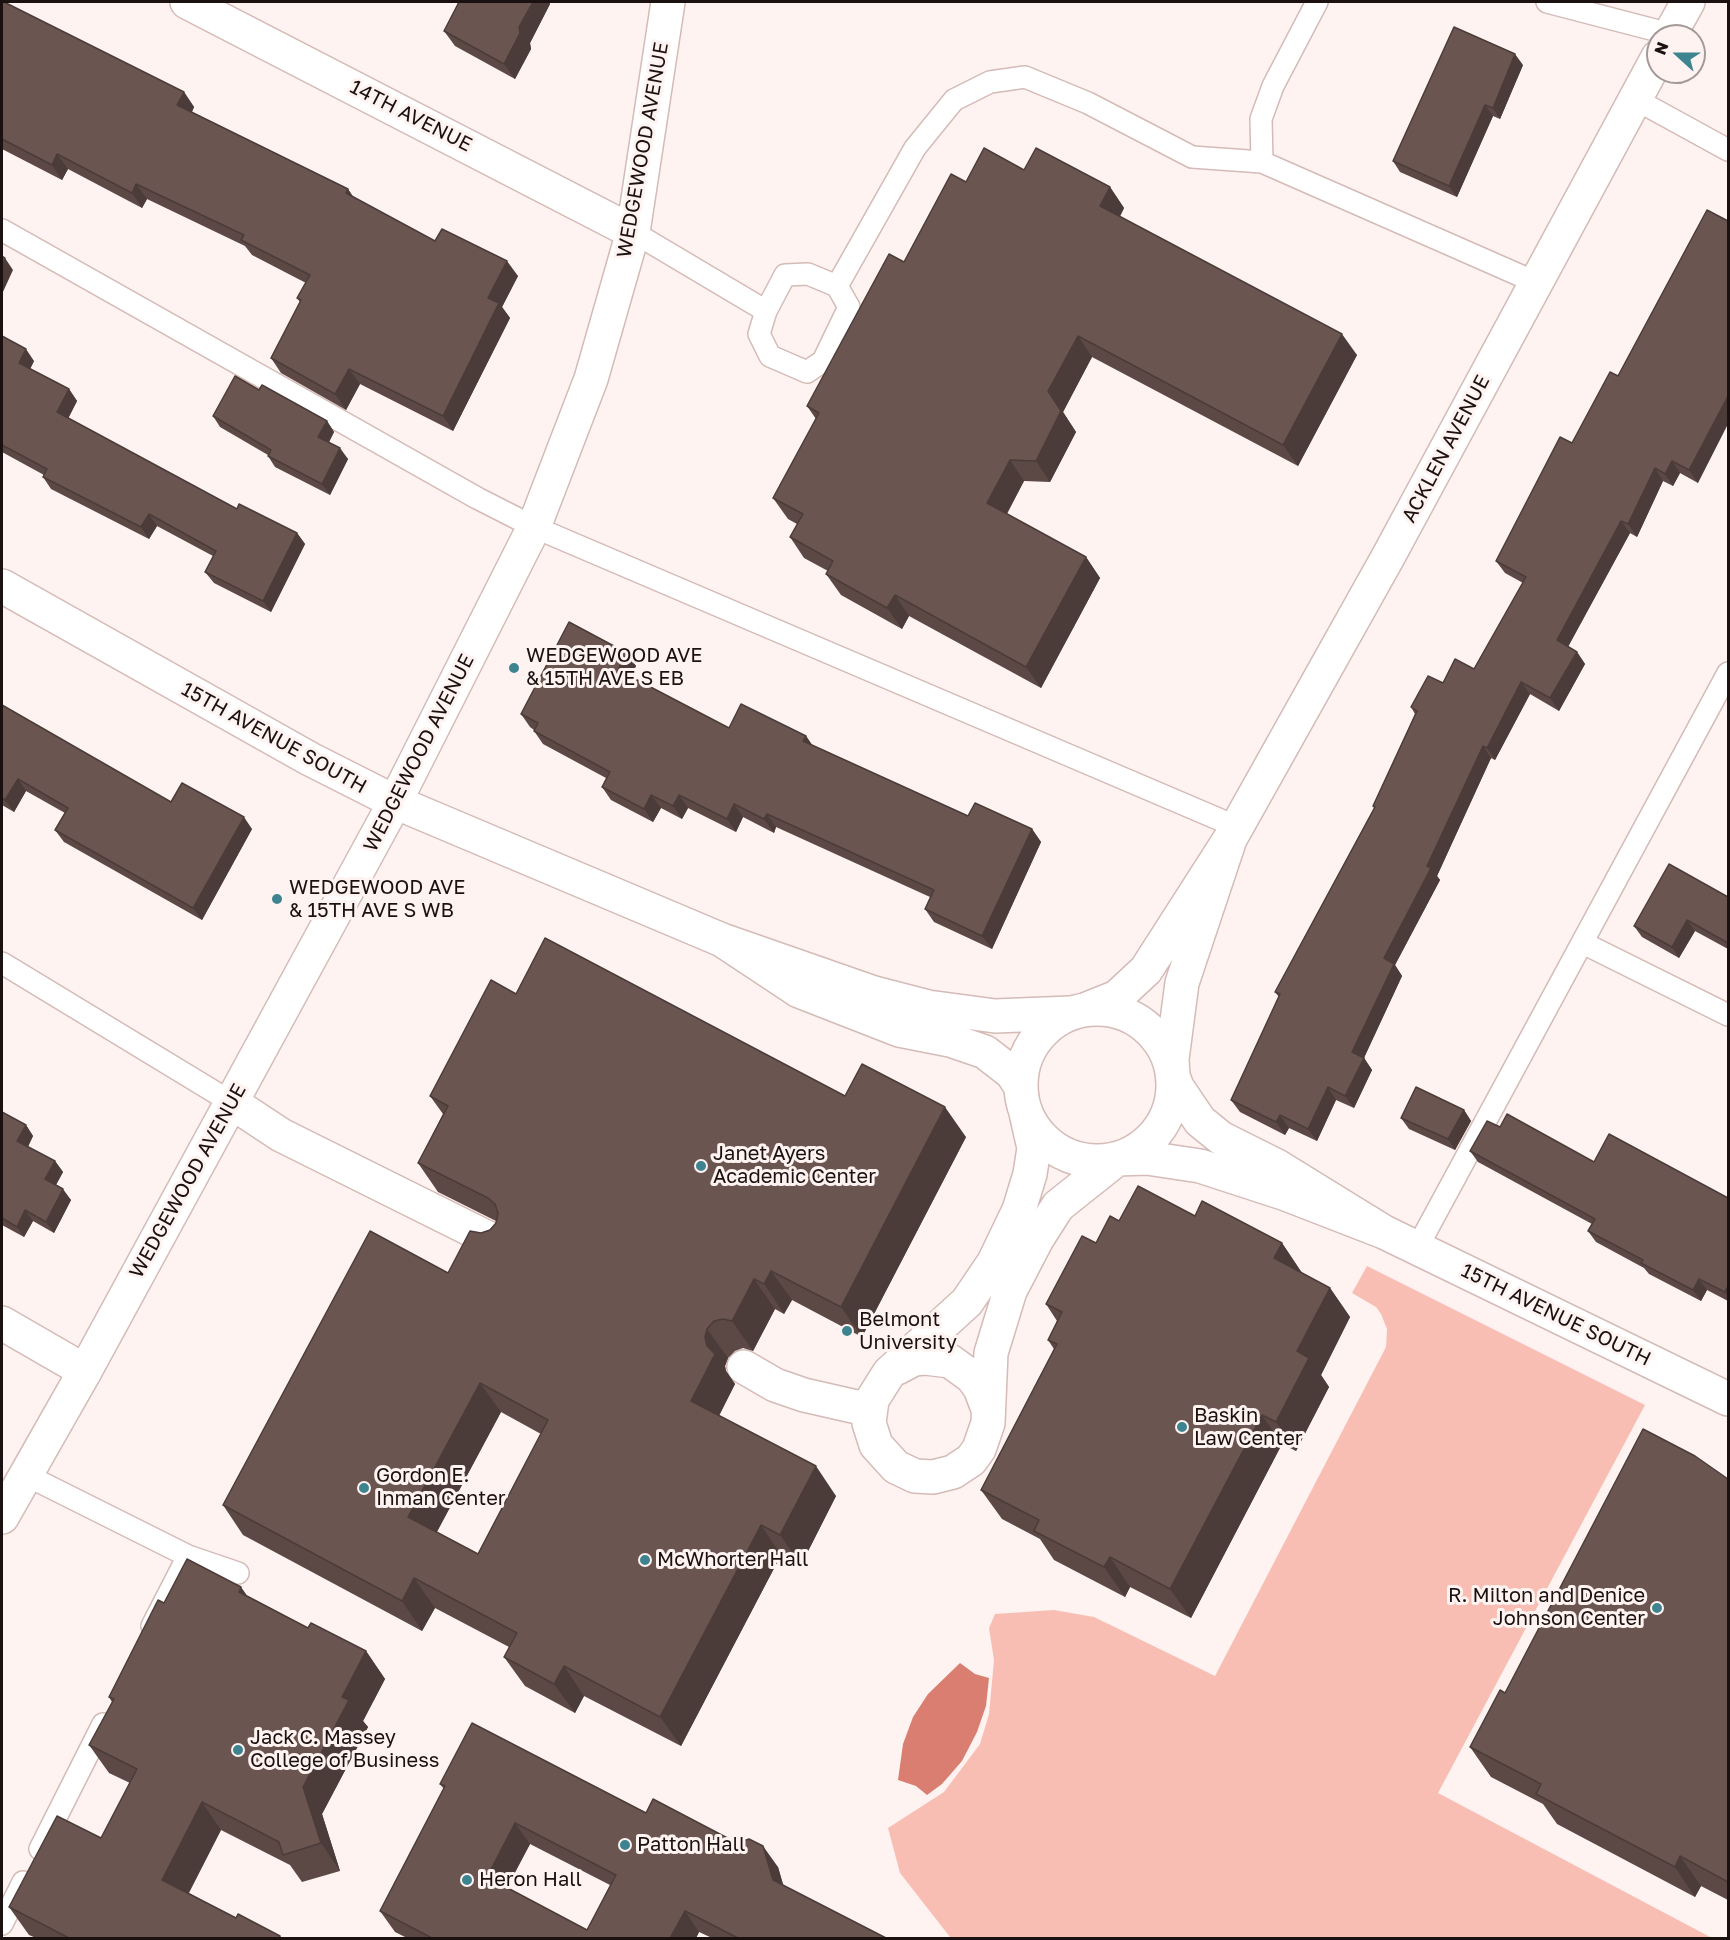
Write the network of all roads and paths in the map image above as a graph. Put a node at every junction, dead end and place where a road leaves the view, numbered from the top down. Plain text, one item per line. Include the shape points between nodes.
1 (668, 2) edge
2 (1317, 2) edge
3 (1547, 2) edge
4 (1688, 2) edge
5 (197, 4) edge
6 (1676, 24) edge
7 (1646, 35) edge
8 (1646, 79) edge
9 (1635, 99) junction
10 (1728, 150) edge
11 (1262, 162) junction
12 (2, 230) edge
13 (633, 232) junction
14 (1535, 282) junction
15 (837, 286) junction
16 (766, 311) junction
17 (534, 526) junction
18 (2, 586) edge
19 (1728, 673) edge
20 (395, 802) junction
21 (1233, 833) junction
22 (722, 940) junction
23 (1583, 942) junction
24 (2, 963) edge
25 (1079, 1011) junction
26 (1728, 1015) edge
27 (1173, 1076) junction
28 (1024, 1100) junction
29 (231, 1102) junction
30 (1117, 1159) junction
31 (1384, 1232) junction
32 (500, 1244) edge
33 (1417, 1248) junction
34 (2, 1323) edge
35 (744, 1367) dead end
36 (85, 1371) junction
37 (889, 1373) junction
38 (1728, 1399) edge
39 (870, 1410) junction
40 (988, 1423) junction
41 (26, 1475) junction
42 (2, 1517) edge
43 (188, 1556) junction
44 (238, 1573) dead end
45 (145, 1640) edge
46 (113, 1703) edge
47 (2, 1924) edge

1 - 13 street, WEDGEWOOD AVENUE
2 - 11 lane via 1273,86 1261,119
3 - 7 lane
4 - 6 street, ACKLEN AVENUE
5 - 13 street, 14TH AVENUE
8 - 9 street, ACKLEN AVENUE
9 - 10 lane
9 - 14 street, ACKLEN AVENUE
11 - 14 lane
11 - 15 lane via 1192,157 1088,103 1025,77 990,82 954,100 915,148
12 - 17 lane via 466,492
13 - 16 lane
13 - 17 street, WEDGEWOOD AVENUE via 591,380
14 - 21 street, ACKLEN AVENUE via 1388,557
15 - 16 lane via 807,274 785,275
15 - 16 lane via 849,307 823,361 807,372 770,356 759,334
17 - 20 street, WEDGEWOOD AVENUE
17 - 21 lane
18 - 20 street, 15TH AVENUE SOUTH via 310,759
19 - 23 lane
20 - 22 street, 15TH AVENUE SOUTH
20 - 29 street, WEDGEWOOD AVENUE
21 - 25 street, ACKLEN AVENUE via 1146,970 1117,998
21 - 27 street, ACKLEN AVENUE via 1182,983
22 - 25 street, 15TH AVENUE SOUTH via 874,993 928,1007 995,1016
22 - 28 street, 15TH AVENUE SOUTH via 799,991 899,1030 985,1052 1012,1073
23 - 26 lane
23 - 33 lane
24 - 29 lane
25 - 27 street via 1118,1011 1146,1026 1161,1043
25 - 28 street via 1055,1021 1036,1039 1023,1067
27 - 30 street via 1171,1107 1158,1132 1141,1147
27 - 31 street, 15TH AVENUE SOUTH via 1182,1096 1210,1130
28 - 30 street via 1033,1126 1055,1149 1086,1160
28 - 37 street via 1034,1153 1026,1190 1010,1231 967,1302
29 - 32 street via 281,1135
29 - 36 street, WEDGEWOOD AVENUE
30 - 31 street, 15TH AVENUE SOUTH via 1147,1158 1200,1166
30 - 40 street via 1058,1206 1010,1291 991,1353
31 - 33 street, 15TH AVENUE SOUTH
33 - 38 street, 15TH AVENUE SOUTH
34 - 36 street
35 - 39 street via 804,1395
36 - 41 street, WEDGEWOOD AVENUE
37 - 39 street via 875,1392
37 - 40 street via 914,1359 942,1359 960,1366 980,1388 988,1409
39 - 40 street via 869,1424 876,1445 887,1460 903,1472 923,1477 943,1476 971,1460 985,1437
41 - 42 street, WEDGEWOOD AVENUE
41 - 43 lane
43 - 44 lane
43 - 45 lane
46 - 47 lane

